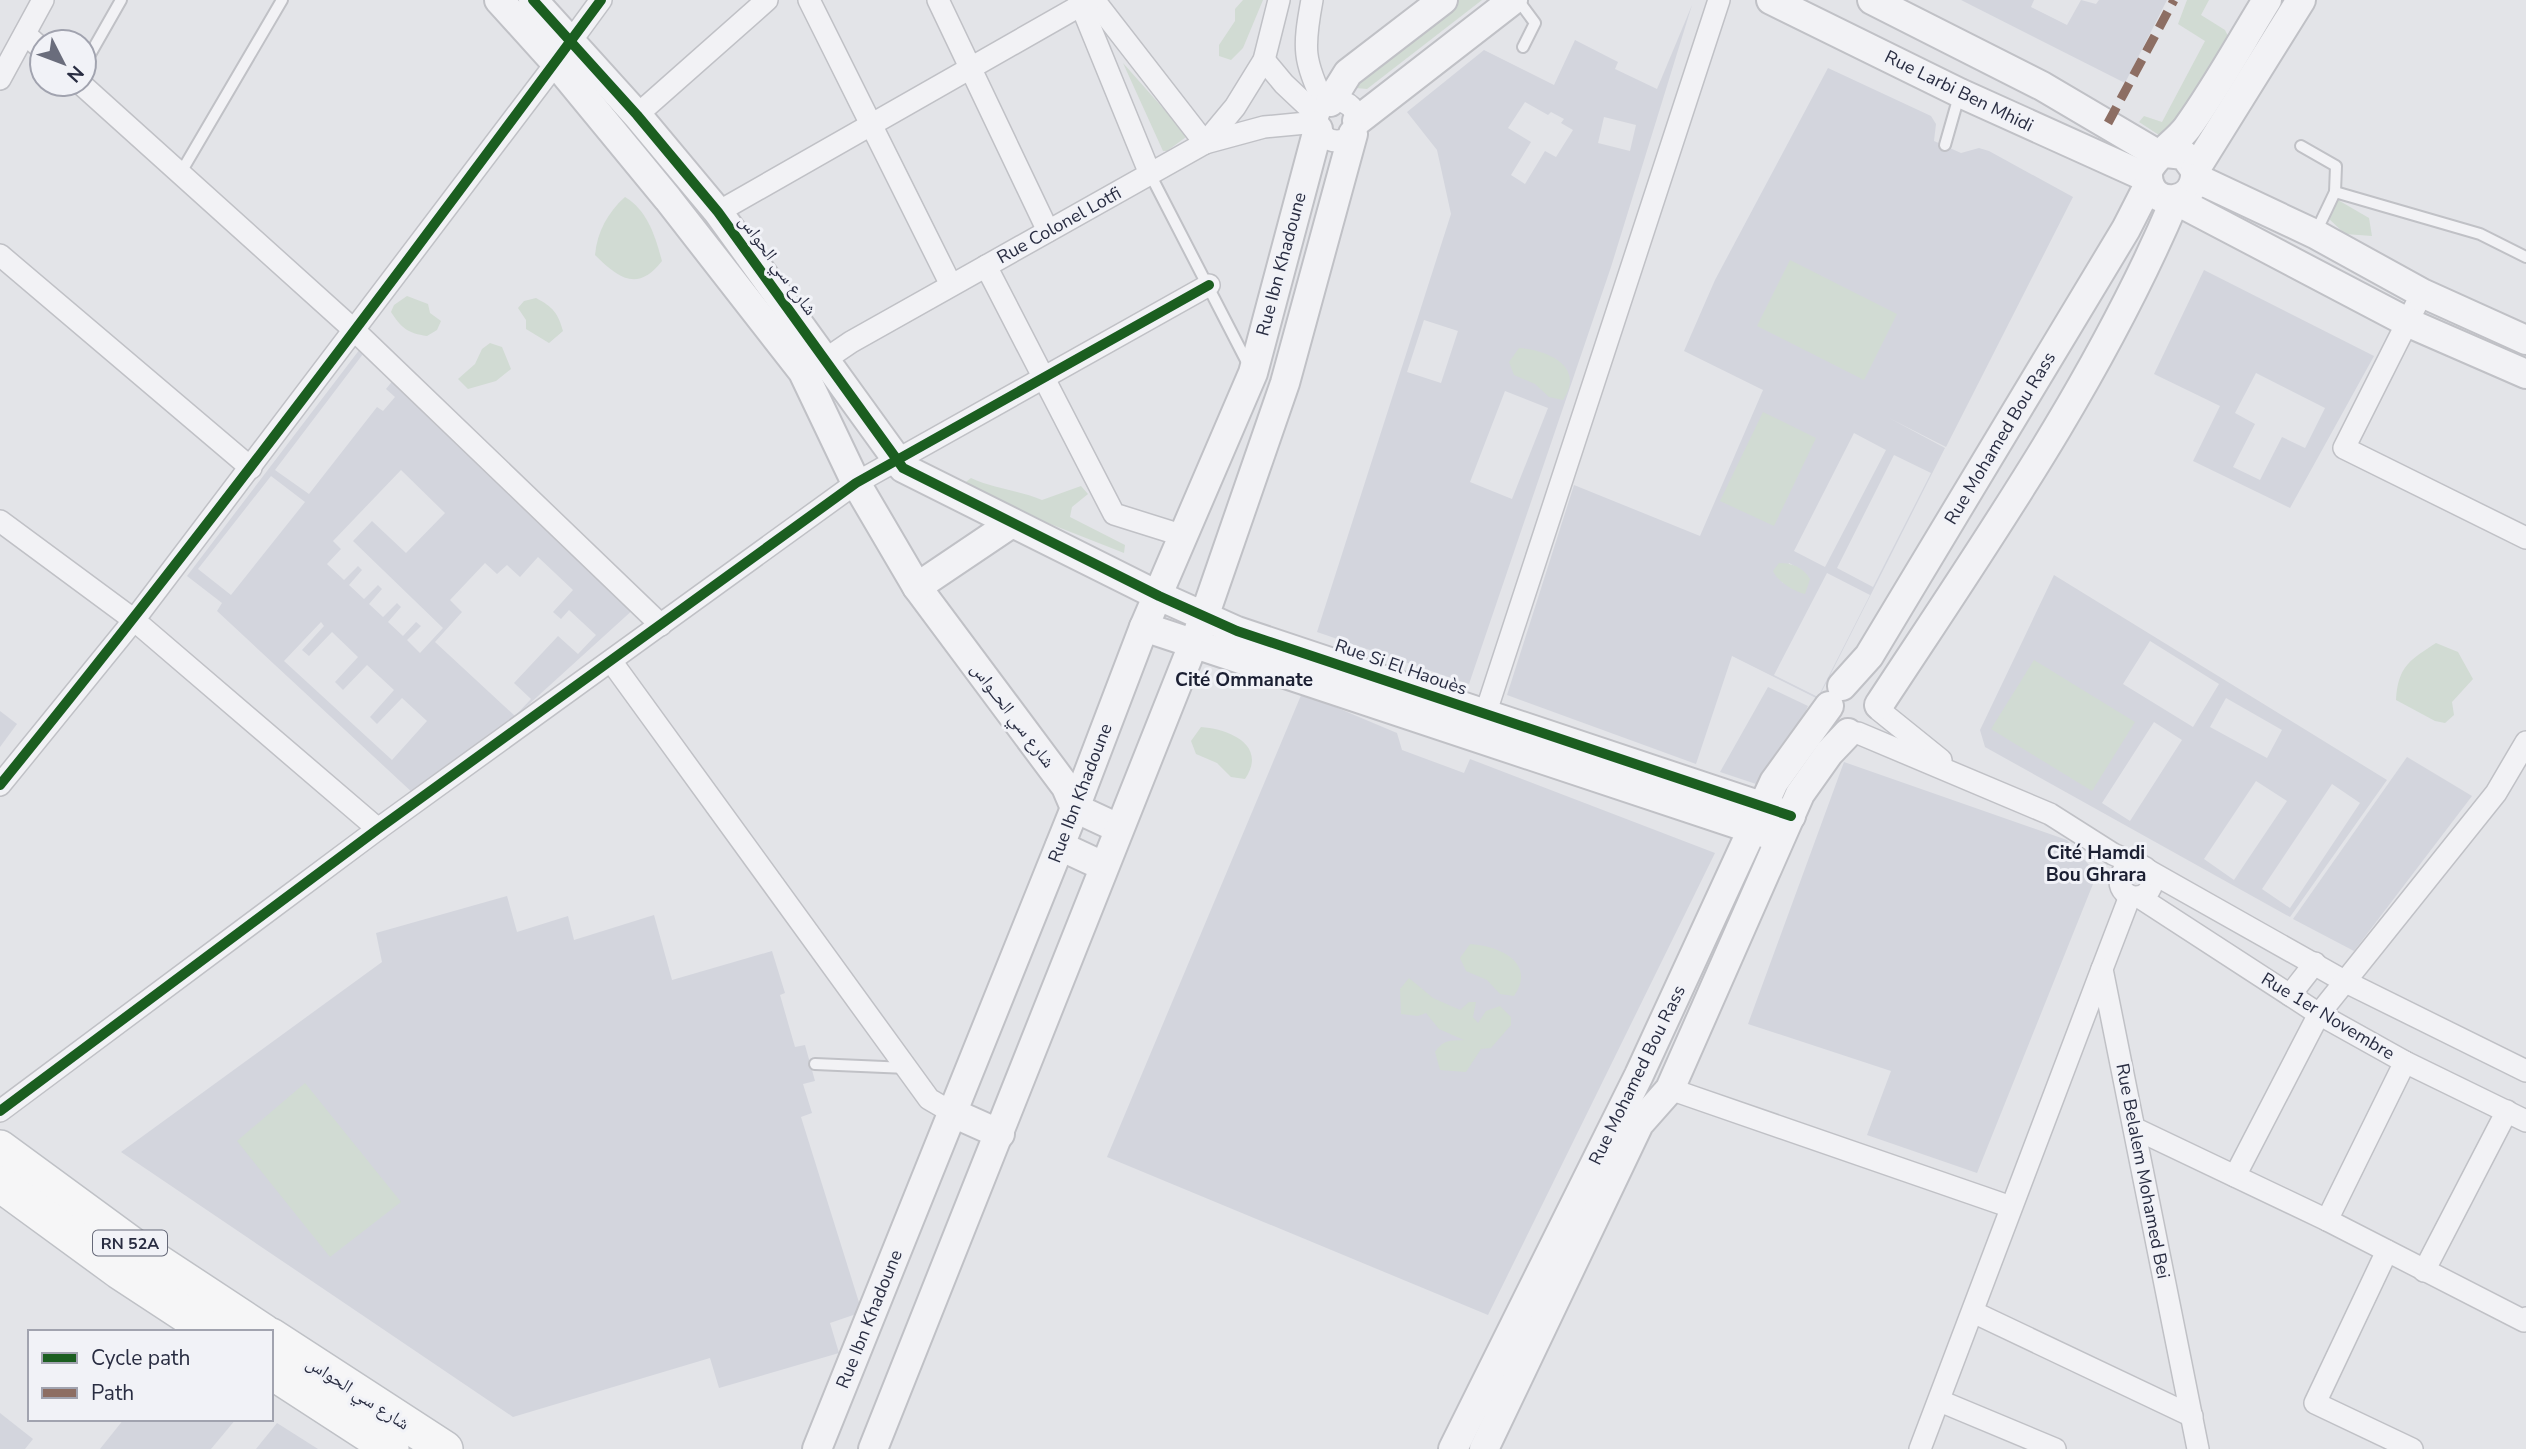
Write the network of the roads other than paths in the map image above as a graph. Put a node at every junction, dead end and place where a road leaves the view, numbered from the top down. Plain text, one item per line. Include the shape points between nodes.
1 (43, 0) edge
2 (121, 0) edge
3 (282, 0) edge
4 (499, 0) edge
5 (533, 0) edge
6 (601, 0) edge
7 (767, 0) edge
8 (809, 0) edge
9 (938, 0) edge
10 (1279, 0) edge
11 (1312, 0) edge
12 (1443, 0) edge
13 (1516, 0) edge
14 (1719, 0) edge
15 (1772, 0) edge
16 (1872, 0) edge
17 (2267, 0) edge
18 (2301, 0) edge
19 (1086, 1) edge
20 (1934, 31) junction
21 (25, 34) junction
22 (28, 37) edge
23 (98, 40) edge
24 (1523, 47) dead end
25 (563, 52) junction
26 (1264, 60) junction
27 (971, 67) junction
28 (1915, 71) junction
29 (1309, 74) junction
30 (1348, 74) junction
31 (0, 79) edge
32 (1960, 93) junction
33 (96, 98) edge
34 (637, 115) junction
35 (1322, 115) junction
36 (873, 123) junction
37 (1355, 128) junction
38 (1205, 143) junction
39 (1945, 145) dead end
40 (2301, 146) dead end
41 (2156, 168) junction
42 (180, 174) junction
43 (1150, 174) junction
44 (2195, 174) junction
45 (2335, 192) junction
46 (2175, 200) junction
47 (718, 212) junction
48 (1048, 231) junction
49 (2315, 234) junction
50 (0, 255) edge
51 (2526, 257) edge
52 (986, 266) junction
53 (951, 285) junction
54 (1209, 285) junction
55 (2422, 293) junction
56 (2409, 323) junction
57 (354, 330) junction
58 (2526, 341) edge
59 (815, 366) junction
60 (1253, 373) junction
61 (2526, 374) edge
62 (1042, 378) junction
63 (1285, 383) junction
64 (2025, 398) junction
65 (2061, 421) junction
66 (897, 459) junction
67 (251, 468) junction
68 (856, 483) junction
69 (0, 521) edge
70 (1012, 523) junction
71 (1184, 536) junction
72 (2526, 538) edge
73 (918, 587) junction
74 (1159, 596) junction
75 (1204, 617) junction
76 (134, 620) junction
77 (661, 625) junction
78 (1144, 627) junction
79 (1193, 645) junction
80 (611, 660) junction
81 (1836, 696) junction
82 (1404, 701) junction
83 (1879, 707) junction
84 (1481, 727) junction
85 (1853, 733) junction
86 (2526, 743) edge
87 (1956, 773) junction
88 (0, 785) edge
89 (1075, 808) junction
90 (1757, 818) junction
91 (1786, 827) junction
92 (1118, 828) junction
93 (378, 830) junction
94 (1060, 846) junction
95 (2113, 854) junction
96 (1103, 866) junction
97 (2145, 868) junction
98 (2130, 892) junction
99 (2315, 963) junction
100 (2102, 969) junction
101 (2344, 981) junction
102 (2290, 995) junction
103 (2319, 1014) junction
104 (2405, 1062) junction
105 (815, 1064) dead end
106 (907, 1068) junction
107 (2526, 1072) edge
108 (1639, 1075) junction
109 (1670, 1089) junction
110 (0, 1111) edge
111 (2507, 1111) junction
112 (953, 1113) junction
113 (2526, 1121) edge
114 (2136, 1129) junction
115 (1000, 1134) junction
116 (0, 1148) edge
117 (2235, 1177) junction
118 (0, 1184) edge
119 (2011, 1207) junction
120 (2326, 1220) junction
121 (2387, 1251) junction
122 (2424, 1271) junction
123 (1973, 1312) junction
124 (2525, 1321) edge
125 (209, 1330) edge
126 (261, 1330) edge
127 (273, 1337) edge
128 (273, 1372) edge
129 (1940, 1401) junction
130 (2192, 1416) junction
131 (391, 1449) edge
132 (445, 1449) edge
133 (817, 1449) edge
134 (873, 1449) edge
135 (1453, 1449) edge
136 (1484, 1449) edge
137 (1920, 1449) edge
138 (2055, 1449) edge
139 (2198, 1449) edge
140 (2412, 1449) edge

1 - 21 street
2 - 23 lane
3 - 42 lane
4 - 25 street, شارع سي الحواس
5 - 25 street, شارع سي الحواس
6 - 25 street
7 - 34 street
8 - 36 street
9 - 27 street
10 - 26 street, Rue Colonel Lotfi
11 - 29 street via 1305,48
12 - 30 street, Rue Ibn Khadoune
13 - 24 lane via 1535,23
13 - 37 street
14 - 84 street
15 - 28 street, Rue Larbi Ben Mhidi
16 - 20 street
17 - 41 street, Rue Mohamed Bou Rass via 2187,128
18 - 44 street
19 - 27 street
19 - 38 street
19 - 43 street
20 - 28 street
20 - 41 street via 2042,86
21 - 22 street
21 - 31 street
25 - 34 street, شارع سي الحواس
25 - 57 street
25 - 59 street, شارع سي الحواس
26 - 35 street via 1284,84
26 - 38 street, Rue Colonel Lotfi via 1235,107
27 - 36 street
27 - 48 street
28 - 32 street, Rue Larbi Ben Mhidi
29 - 30 street via 1333,80
29 - 35 street
30 - 35 street, Rue Ibn Khadoune
32 - 39 lane
32 - 41 street, Rue Larbi Ben Mhidi
33 - 42 street
34 - 47 street, شارع سي الحواس
35 - 37 street via 1349,104
35 - 37 street via 1327,139 1334,141
35 - 38 street
35 - 60 street, Rue Ibn Khadoune
36 - 47 street
36 - 53 street
37 - 63 street, Rue Ibn Khadoune
38 - 43 street, Rue Colonel Lotfi
40 - 45 lane via 2336,166
41 - 44 street via 2184,155
41 - 46 street via 2159,197
41 - 64 street, Rue Mohamed Bou Rass via 2126,229
42 - 57 street
43 - 48 street, Rue Colonel Lotfi
43 - 54 lane
44 - 46 street via 2189,192
44 - 49 street
45 - 49 lane
45 - 51 lane via 2480,234
46 - 56 street
46 - 65 street
47 - 59 street, شارع سي الحواس
48 - 52 street, Rue Colonel Lotfi
49 - 55 street
50 - 67 street
52 - 53 street, Rue Colonel Lotfi
52 - 62 street
53 - 59 street, Rue Colonel Lotfi
54 - 60 lane
54 - 62 street
55 - 56 street
55 - 58 street
56 - 61 street
56 - 72 street via 2344,448
57 - 67 street
57 - 77 street
59 - 66 street, شارع سي الحواس
59 - 68 street, شارع سي الحواس
60 - 63 street
60 - 71 street, Rue Ibn Khadoune
62 - 66 street
62 - 71 street via 1114,514
63 - 75 street, Rue Ibn Khadoune
64 - 65 street
64 - 81 street, Rue Mohamed Bou Rass via 1869,656
65 - 83 street
66 - 68 street
66 - 70 street, شارع سي الحواس via 903,468
67 - 76 street
68 - 73 street, شارع سي الحواس
68 - 77 street
69 - 76 street
70 - 73 street
70 - 74 street, Rue Si El Haouès
71 - 74 street, Rue Ibn Khadoune
73 - 89 street, شارع سي الحــواس via 1066,787
74 - 75 street, Rue Si El Haouès
74 - 78 street, Rue Ibn Khadoune
75 - 79 street, Rue Ibn Khadoune
75 - 82 street, Rue Si El Haouès
76 - 88 street
76 - 93 street
77 - 80 street
78 - 79 street, Rue Si El Haouès
78 - 89 street, Rue Ibn Khadoune
79 - 82 street, Rue Si El Haouès
79 - 92 street, Rue Ibn Khadoune
80 - 93 street
80 - 106 street
81 - 83 street via 1850,684 1865,686 1877,697
81 - 85 street via 1833,723
81 - 90 street, Rue Mohamed Bou Rass via 1774,782
82 - 84 street, Rue Si El Haouès
83 - 85 street via 1872,726
83 - 87 street
84 - 90 street, Rue Si El Haouès
85 - 87 street
85 - 91 street, Rue Mohamed Bou Rass via 1829,753 1800,794
86 - 101 street via 2496,793
87 - 95 street via 2050,814
89 - 92 street
89 - 94 street, Rue Ibn Khadoune
90 - 91 street, Rue Si El Haouès
90 - 108 street, Rue Mohamed Bou Rass
91 - 109 street, Rue Mohamed Bou Rass
92 - 96 street, Rue Ibn Khadoune
93 - 110 street
94 - 96 street
94 - 112 street, Rue Ibn Khadoune
95 - 97 street
95 - 98 street
96 - 115 street, Rue Ibn Khadoune
97 - 98 street via 2151,886
97 - 99 street
98 - 100 street
98 - 102 street, Rue 1er Novembre
99 - 101 street
99 - 102 street
100 - 114 street, Rue Belalem Mohamed Bei
100 - 119 street
101 - 103 street
101 - 107 street
102 - 103 street, Rue 1er Novembre
103 - 104 street, Rue 1er Novembre
103 - 117 street
104 - 111 street, Rue 1er Novembre
104 - 120 street
105 - 106 lane
106 - 112 street via 929,1099
108 - 109 street
108 - 135 street, Rue Mohamed Bou Rass
109 - 119 street
109 - 136 street, Rue Mohamed Bou Rass via 1639,1124
111 - 113 street, Rue 1er Novembre
111 - 122 street
112 - 115 street
112 - 133 street, Rue Ibn Khadoune
114 - 117 street
114 - 130 street, Rue Belalem Mohamed Bei
115 - 134 street, Rue Ibn Khadoune
116 - 126 main road, RN 52A via 135,1247
117 - 120 street
118 - 125 main road, RN 52A
119 - 123 street
120 - 121 street
121 - 122 street
121 - 140 street via 2315,1403
122 - 124 street
123 - 129 street
123 - 130 street
127 - 132 main road, شارع سي الحواس
128 - 131 main road, شارع سي الحواس
129 - 137 street
129 - 138 street
130 - 139 street, Rue Belalem Mohamed Bei

